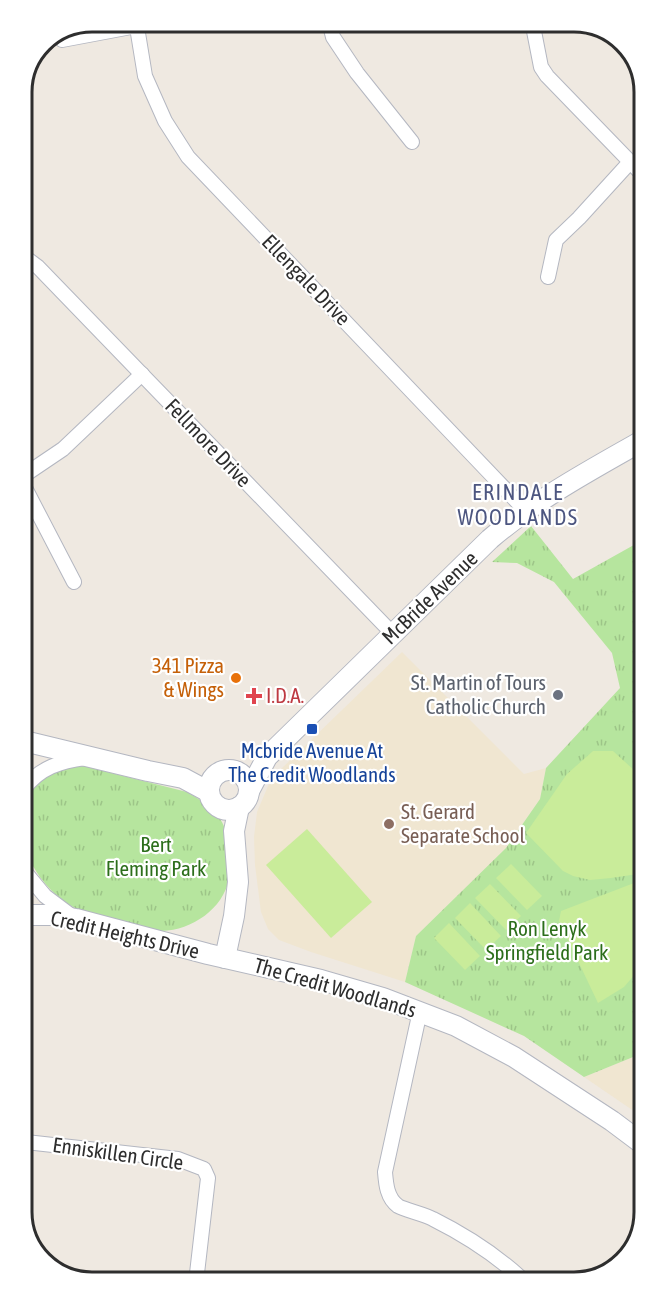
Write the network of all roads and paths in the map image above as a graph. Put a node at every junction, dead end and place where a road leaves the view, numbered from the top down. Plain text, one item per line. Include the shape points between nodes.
1 (99, 32) edge
2 (137, 32) edge
3 (332, 32) edge
4 (534, 32) edge
5 (62, 40) dead end
6 (412, 142) dead end
7 (634, 166) edge
8 (634, 168) edge
9 (32, 262) edge
10 (548, 277) dead end
11 (142, 374) junction
12 (634, 445) edge
13 (32, 470) edge
14 (32, 501) edge
15 (525, 510) junction
16 (74, 582) dead end
17 (393, 634) junction
18 (32, 743) edge
19 (93, 757) junction
20 (32, 779) edge
21 (228, 790) junction
22 (32, 880) edge
23 (32, 915) edge
24 (76, 919) junction
25 (225, 958) junction
26 (420, 1011) junction
27 (634, 1137) edge
28 (32, 1143) edge
29 (197, 1272) edge
30 (515, 1272) edge

1 - 5 street
2 - 15 street, Ellengale Drive via 145,76 165,121 188,157
3 - 6 street via 357,73
4 - 7 street via 547,76
8 - 10 street via 556,240
9 - 11 street, Fellmore Drive
11 - 13 street via 63,448
11 - 17 street, Fellmore Drive
12 - 15 street, McBride Avenue
14 - 16 street
15 - 17 street, McBride Avenue
17 - 21 street, McBride Avenue
18 - 19 street
19 - 20 street via 70,760
19 - 21 street
21 - 25 street, The Credit Woodlands via 238,882
22 - 24 street via 45,896
23 - 24 street, Credit Heights Drive
24 - 25 street, Credit Heights Drive
25 - 26 street, The Credit Woodlands via 321,980
26 - 27 street, The Credit Woodlands via 514,1058
26 - 30 street via 385,1172 386,1186 399,1206 455,1230
28 - 29 street, Enniskillen Circle via 178,1159 204,1169 208,1178

